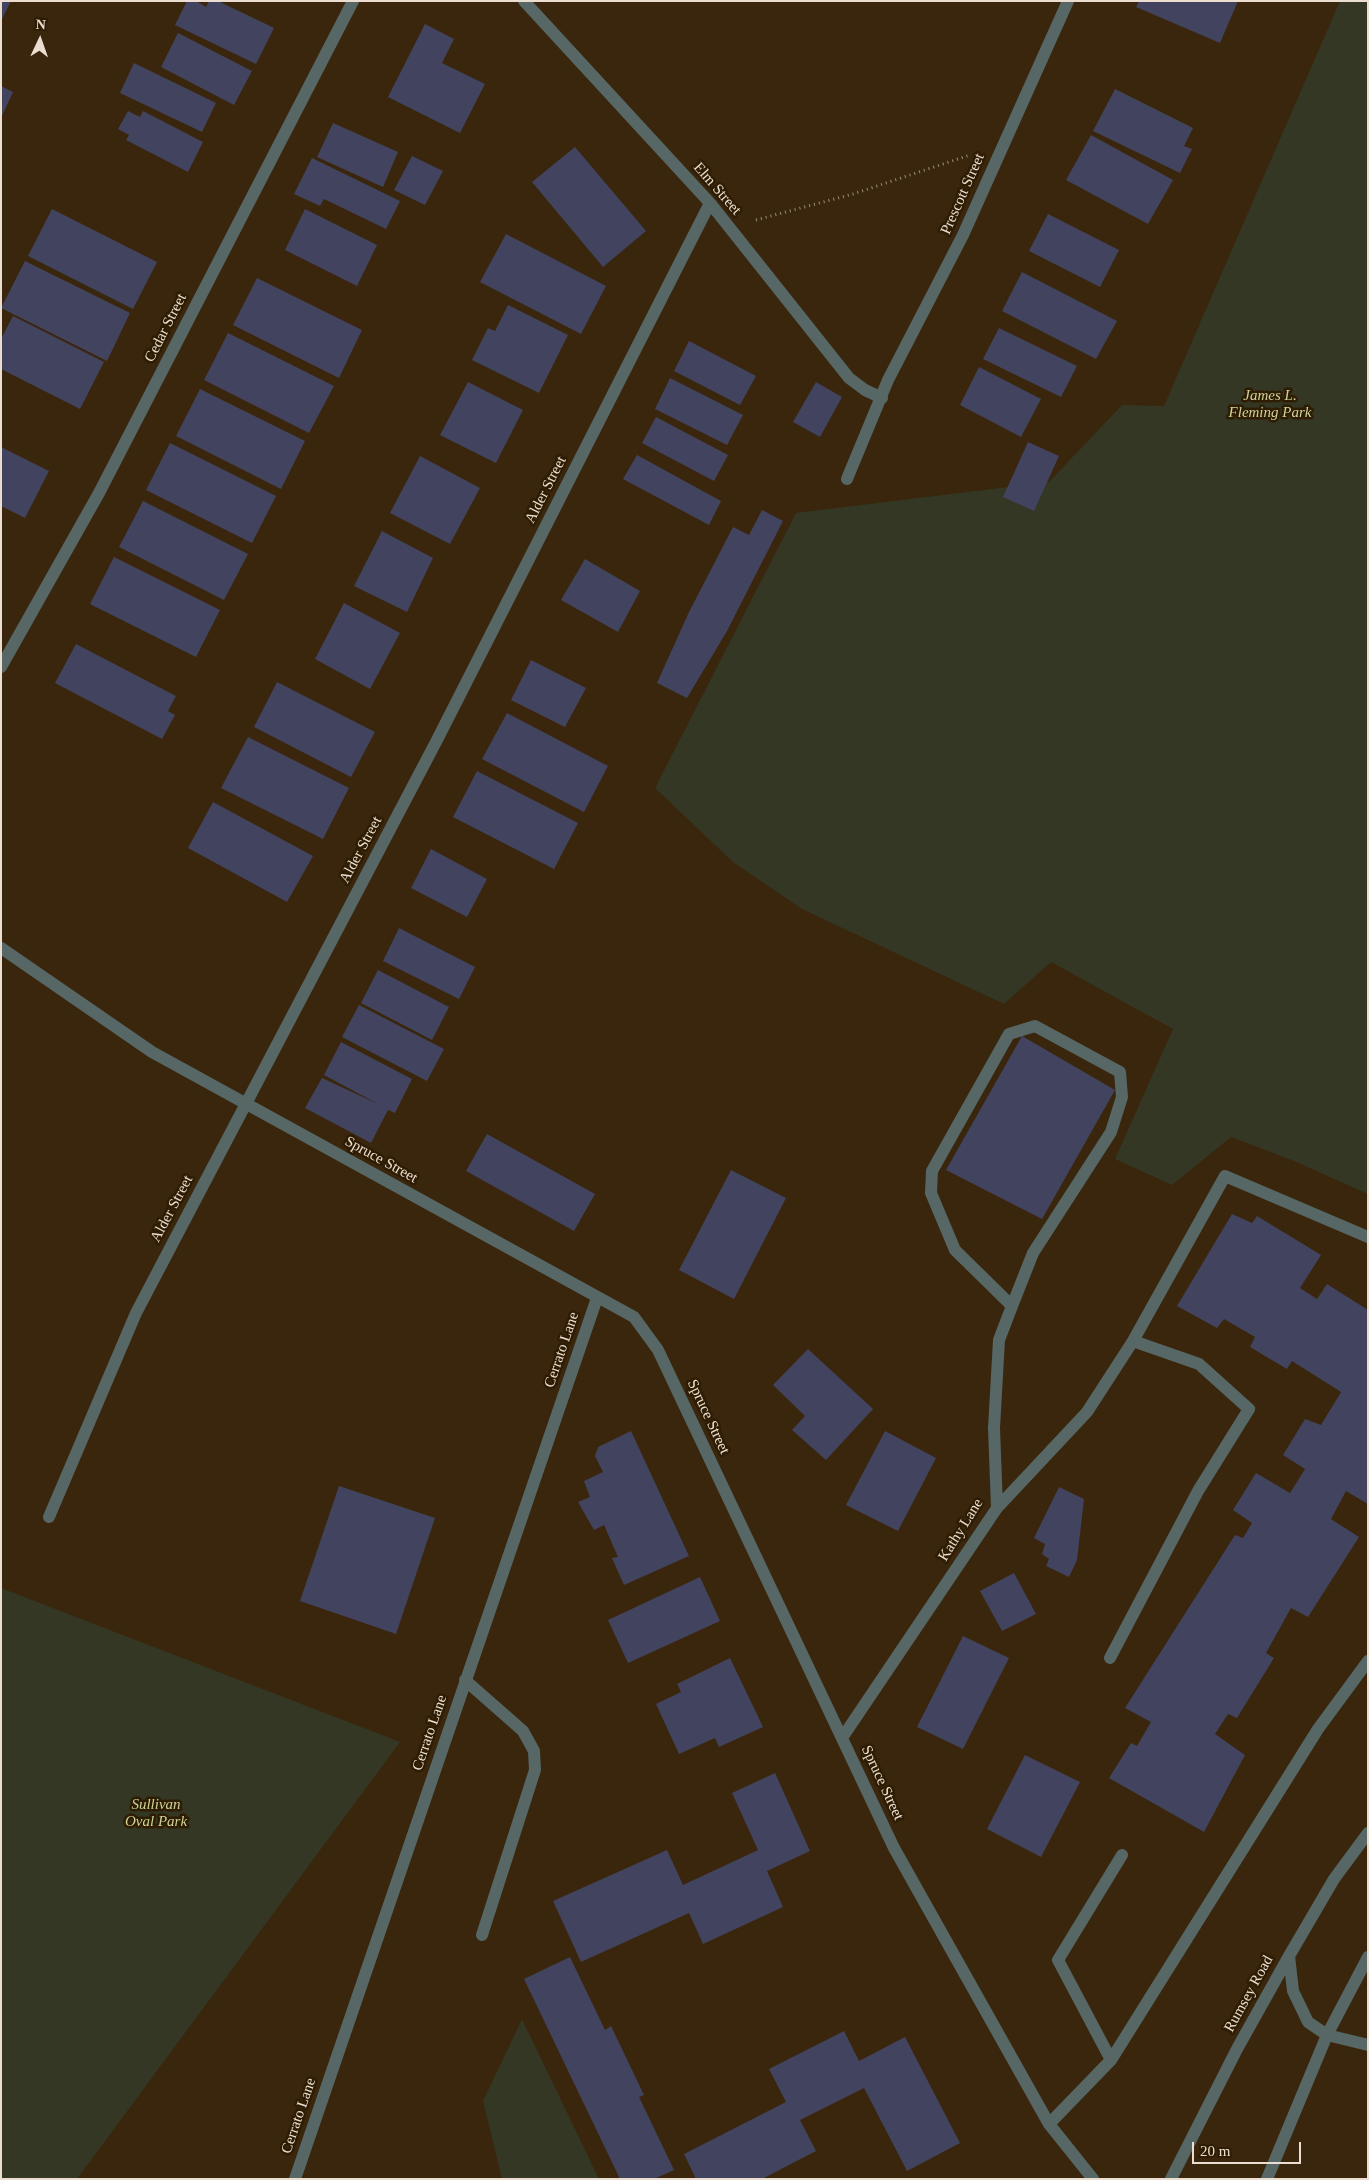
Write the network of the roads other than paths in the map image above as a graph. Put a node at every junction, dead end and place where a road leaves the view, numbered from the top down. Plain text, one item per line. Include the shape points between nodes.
1 (353, 1) edge
2 (524, 1) edge
3 (1068, 1) edge
4 (710, 203) junction
5 (882, 398) junction
6 (847, 479) dead end
7 (1, 667) edge
8 (1, 948) edge
9 (245, 1103) junction
10 (1368, 1237) edge
11 (597, 1298) junction
12 (1012, 1306) junction
13 (1133, 1341) junction
14 (998, 1508) junction
15 (49, 1517) dead end
16 (1110, 1658) dead end
17 (1368, 1661) edge
18 (465, 1680) junction
19 (842, 1738) junction
20 (1368, 1833) edge
21 (1122, 1855) dead end
22 (482, 1935) dead end
23 (1289, 1956) junction
24 (1368, 1958) edge
25 (1326, 2035) junction
26 (1368, 2045) edge
27 (1111, 2060) junction
28 (1049, 2124) junction
29 (294, 2179) edge
30 (1093, 2179) edge
31 (1171, 2179) edge
32 (1267, 2179) edge

1 - 7 street, Cedar Street via 98,493
2 - 4 street, Elm Street
3 - 5 street, Prescott Street via 963,235 888,380
4 - 5 street, Elm Street via 849,378
4 - 9 street, Alder Street via 437,740
5 - 6 street, Prescott Street
8 - 9 street, Spruce Street via 152,1052
9 - 11 street, Spruce Street
9 - 15 street, Alder Street via 136,1313
10 - 13 street via 1225,1176
11 - 18 street, Cerrato Lane
11 - 19 street, Spruce Street via 634,1317 658,1350
12 - 12 street, Kathy Lane via 1033,1253 1111,1132 1122,1097 1120,1072 1035,1026 1009,1034 932,1171 931,1193 955,1250
12 - 14 street, Kathy Lane via 999,1340 994,1428
13 - 14 street via 1088,1412
13 - 16 street via 1199,1364 1249,1409 1198,1492
14 - 19 street, Kathy Lane
17 - 27 street via 1318,1729
18 - 22 street via 523,1731 534,1751 534,1770
18 - 29 street, Cerrato Lane
19 - 28 street, Spruce Street via 894,1848
20 - 23 street, Rumsey Road via 1334,1879
21 - 27 street via 1058,1960
23 - 25 street via 1294,1991 1308,2022
23 - 31 street, Rumsey Road
24 - 25 street
25 - 26 street
25 - 32 street
27 - 28 street
28 - 30 street, Spruce Street

